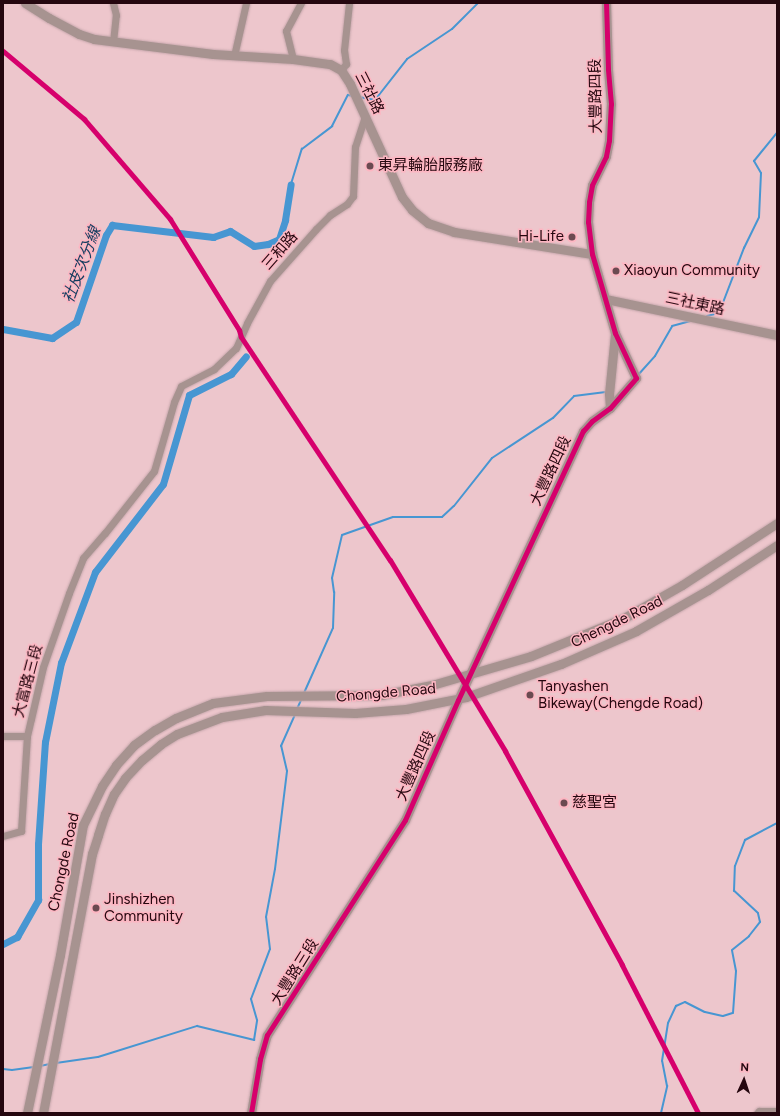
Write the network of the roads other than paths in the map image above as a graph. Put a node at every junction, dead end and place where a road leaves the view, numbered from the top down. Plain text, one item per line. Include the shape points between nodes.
1 (26, 3) edge
2 (113, 3) edge
3 (246, 3) edge
4 (301, 3) edge
5 (349, 3) edge
6 (606, 3) edge
7 (113, 42) junction
8 (234, 56) junction
9 (293, 59) junction
10 (341, 70) junction
11 (365, 116) junction
12 (592, 254) junction
13 (606, 299) junction
14 (615, 333) junction
15 (777, 335) edge
16 (181, 386) joint
17 (610, 408) junction
18 (777, 523) edge
19 (777, 545) edge
20 (469, 676) junction
21 (458, 700) junction
22 (3, 736) edge
23 (27, 736) junction
24 (3, 836) edge
25 (385, 853) joint
26 (44, 1110) edge
27 (777, 1111) edge
28 (27, 1113) edge
29 (251, 1113) edge
30 (757, 1113) edge

1 - 7 street, 三社路 via 79,34
2 - 7 street via 116,15
3 - 8 street
4 - 9 street via 286,31
5 - 10 street via 344,50 346,64
6 - 12 street, 大豐路四段 via 610,120 606,156 592,185 589,202 588,222
7 - 8 street, 三社路
8 - 9 street, 三社路
9 - 10 street, 三社路 via 330,64
10 - 11 street, 三社路
11 - 12 street, 三社路 via 402,197 412,210 428,223 454,232
11 - 16 street, 三和路 via 356,147 353,196 316,229 270,281 236,348 214,369
12 - 13 street, 大豐路四段
13 - 14 street, 大豐路四段
13 - 15 street, 三社東路
14 - 17 street, 大豐路四段
14 - 17 street, 大豐路四段 via 636,378
16 - 23 street, 大富路三段 via 154,470 83,558 43,667
17 - 20 street, 大豐路四段 via 592,421 583,432
18 - 20 street, Chengde Road via 682,585 624,618 531,656
19 - 21 street, Chengde Road via 708,590 636,631 561,664
20 - 21 street, 大豐路四段
20 - 28 street, Chongde Road via 381,695 267,696 213,703 176,718 134,745 116,765 92,803 84,825
21 - 25 street, 大豐路四段 via 405,820
21 - 26 street, Chongde Road via 406,709 355,713 265,710 222,717 176,734 142,760 121,783 105,814 92,854
22 - 23 street
23 - 24 street, 大富路三段 via 21,831
25 - 29 street, 大豐路三段 via 267,1035 254,1087
27 - 30 street

